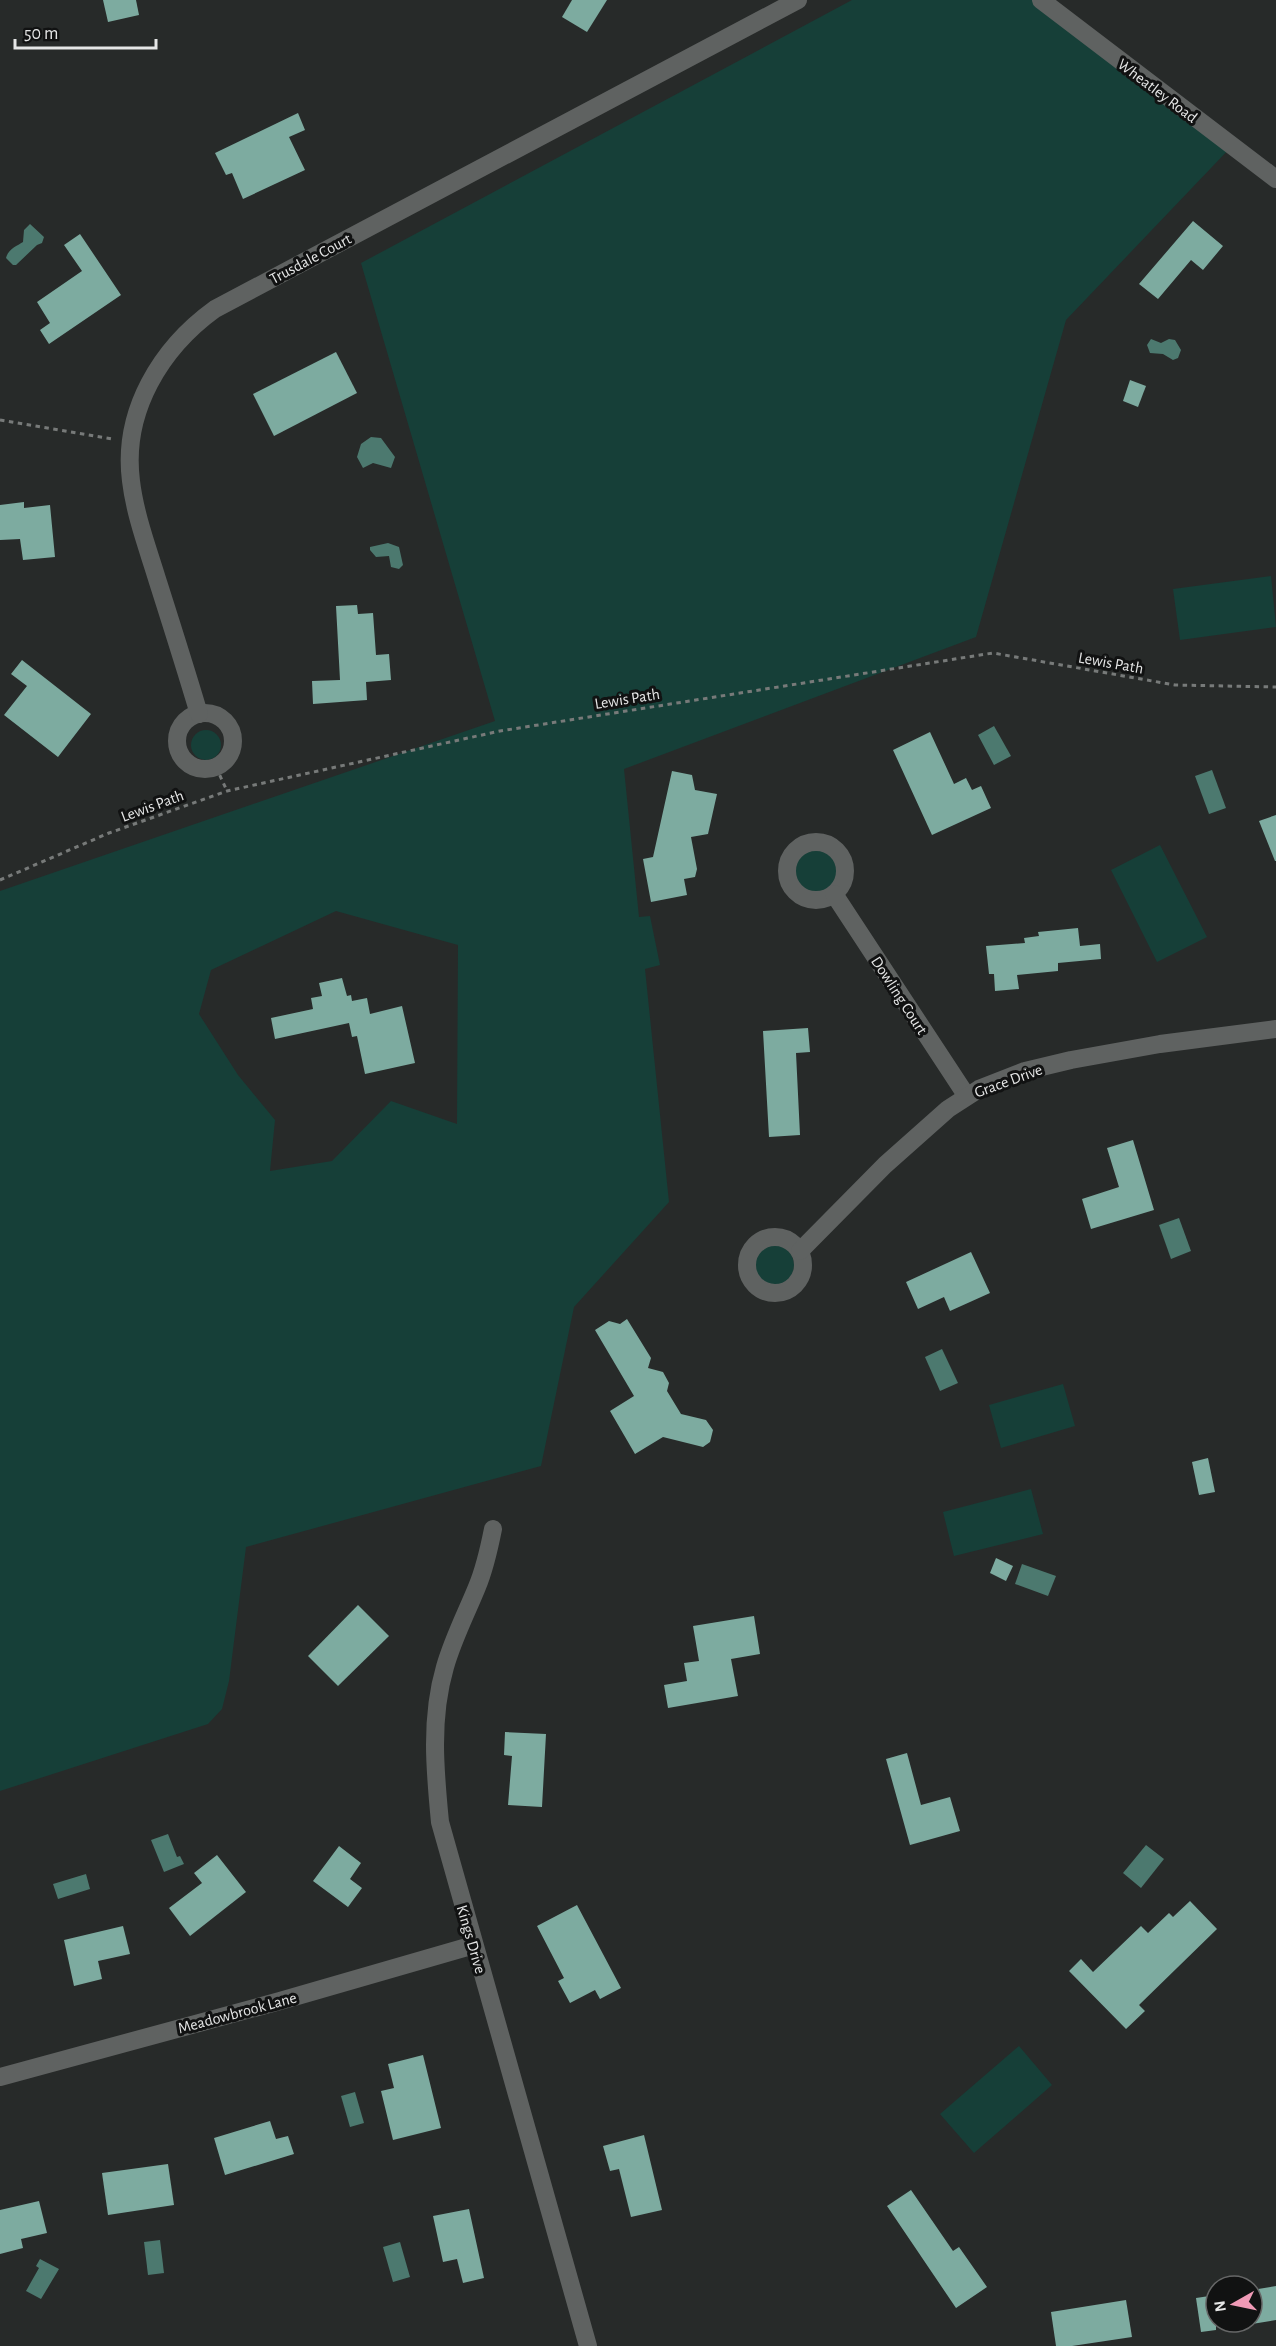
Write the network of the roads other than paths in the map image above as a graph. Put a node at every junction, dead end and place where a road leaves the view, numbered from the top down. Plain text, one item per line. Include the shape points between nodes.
1 (798, 0) edge
2 (1041, 0) edge
3 (1276, 179) edge
4 (199, 714) junction
5 (834, 894) dead end
6 (1276, 1029) edge
7 (966, 1095) junction
8 (800, 1251) dead end
9 (493, 1529) dead end
10 (474, 1945) junction
11 (0, 2077) edge
12 (588, 2346) edge

1 - 4 street, Trusdale Court via 215,309 173,345 136,411 131,481 143,534
2 - 3 street, Wheatley Road
4 - 4 street via 217,716 230,728 229,755 206,769 189,764 178,749 183,723
5 - 7 street, Dowling Court
6 - 7 street, Grace Drive via 1071,1060 1025,1071
7 - 8 street, Grace Drive via 885,1165
9 - 10 street, Kings Drive via 477,1587 444,1668 434,1757 440,1822
10 - 11 street, Meadowbrook Lane
10 - 12 street, Kings Drive

